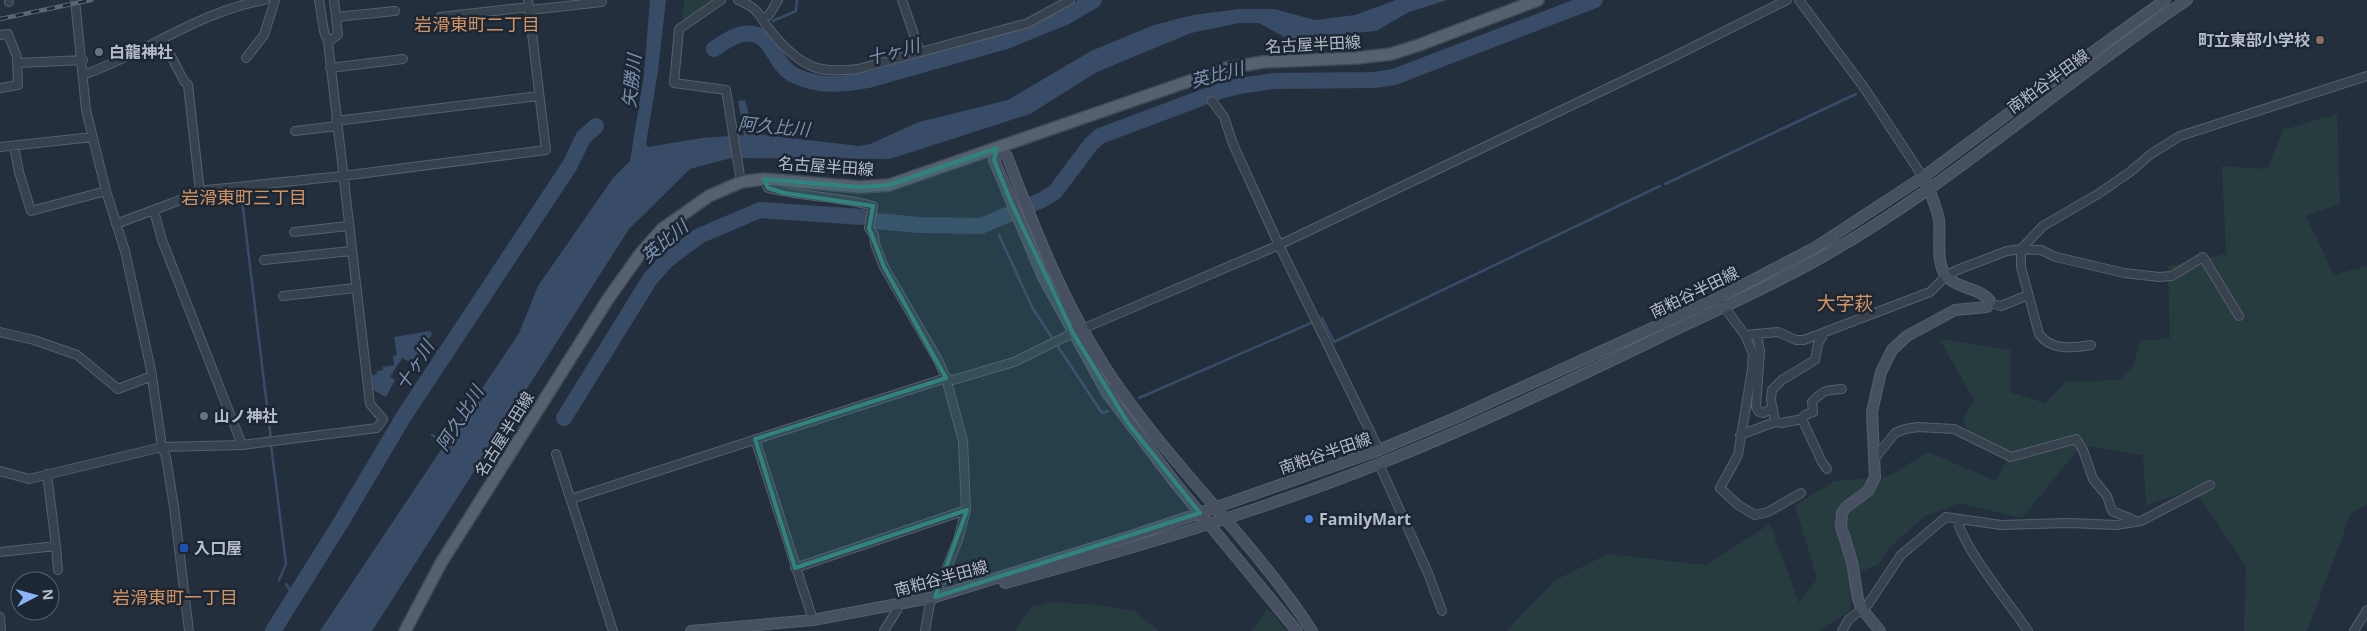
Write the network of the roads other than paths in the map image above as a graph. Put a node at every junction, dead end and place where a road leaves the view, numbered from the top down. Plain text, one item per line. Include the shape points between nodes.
1 (75, 0) edge
2 (264, 0) edge
3 (275, 0) edge
4 (319, 0) edge
5 (334, 0) edge
6 (721, 0) edge
7 (738, 0) edge
8 (778, 0) edge
9 (902, 0) edge
10 (1070, 0) edge
11 (1538, 0) edge
12 (1787, 0) edge
13 (1800, 0) edge
14 (2165, 0) edge
15 (2187, 0) edge
16 (602, 2) dead end
17 (529, 5) edge
18 (395, 10) dead end
19 (336, 17) junction
20 (440, 17) dead end
21 (763, 18) junction
22 (0, 35) edge
23 (162, 39) junction
24 (328, 42) junction
25 (920, 52) junction
26 (246, 58) dead end
27 (82, 60) junction
28 (403, 60) dead end
29 (18, 63) junction
30 (330, 68) junction
31 (83, 75) junction
32 (2367, 76) edge
33 (0, 88) edge
34 (540, 96) junction
35 (1212, 101) dead end
36 (336, 123) junction
37 (295, 131) dead end
38 (93, 137) junction
39 (14, 146) junction
40 (0, 147) edge
41 (997, 148) junction
42 (342, 176) junction
43 (1923, 177) junction
44 (764, 179) junction
45 (741, 182) junction
46 (1929, 189) junction
47 (106, 191) junction
48 (200, 192) junction
49 (154, 211) junction
50 (116, 224) junction
51 (348, 226) junction
52 (294, 232) dead end
53 (1279, 245) junction
54 (2021, 249) junction
55 (351, 251) junction
56 (264, 260) dead end
57 (1946, 276) junction
58 (355, 288) junction
59 (2028, 294) junction
60 (283, 296) dead end
61 (1720, 302) junction
62 (1989, 303) junction
63 (2240, 316) dead end
64 (1083, 329) junction
65 (0, 332) edge
66 (1073, 333) junction
67 (1824, 333) junction
68 (1757, 334) junction
69 (1745, 335) junction
70 (2091, 345) dead end
71 (152, 376) junction
72 (946, 378) junction
73 (1842, 388) dead end
74 (1773, 408) junction
75 (1802, 418) junction
76 (1775, 422) junction
77 (1740, 435) junction
78 (755, 440) junction
79 (242, 445) junction
80 (162, 447) junction
81 (1379, 450) junction
82 (556, 454) dead end
83 (1875, 458) junction
84 (1379, 464) junction
85 (1827, 469) dead end
86 (0, 471) edge
87 (47, 474) junction
88 (2210, 485) dead end
89 (1801, 493) dead end
90 (571, 499) junction
91 (1214, 508) junction
92 (966, 510) junction
93 (1200, 513) junction
94 (1958, 518) junction
95 (1225, 520) junction
96 (2135, 522) junction
97 (1210, 524) junction
98 (56, 546) junction
99 (0, 552) edge
100 (796, 568) junction
101 (58, 570) dead end
102 (932, 600) junction
103 (1862, 609) junction
104 (897, 610) junction
105 (2367, 610) edge
106 (1442, 611) dead end
107 (0, 616) edge
108 (813, 620) junction
109 (793, 627) edge
110 (1, 631) edge
111 (189, 631) edge
112 (406, 631) edge
113 (613, 631) edge
114 (691, 631) edge
115 (763, 631) edge
116 (884, 631) edge
117 (925, 631) edge
118 (1297, 631) edge
119 (1312, 631) edge
120 (1842, 631) edge
121 (1880, 631) edge
122 (2028, 631) edge
123 (2354, 631) edge

1 - 27 street
2 - 23 street via 237,5
3 - 26 street via 264,35
4 - 24 street
5 - 19 street
6 - 45 street via 679,29 674,83 726,90
7 - 21 street
8 - 21 street via 769,15
9 - 25 street
10 - 25 street via 1028,23
11 - 41 main road, 名古屋半田線 via 1391,54 1263,62 1227,68
12 - 53 street
13 - 43 street
14 - 43 main road, 南粕谷半田線
15 - 46 main road, 南粕谷半田線
16 - 17 street
17 - 20 street
17 - 34 street
18 - 19 street
19 - 24 street via 338,35
21 - 25 street via 795,57 812,68 833,72 858,69
22 - 29 street via 8,34
23 - 31 street via 112,65
23 - 48 street via 188,85
24 - 30 street
27 - 29 street
27 - 31 street
28 - 30 street
29 - 33 street via 18,85
30 - 36 street
31 - 38 street via 86,110
32 - 54 street via 2180,136 2098,194 2043,226
34 - 36 street
34 - 42 street via 546,150
35 - 53 street via 1224,117
36 - 37 street
36 - 42 street
38 - 39 street
38 - 47 street
39 - 40 street
39 - 47 street via 31,211
41 - 44 main road, 名古屋半田線 via 889,185 860,188
41 - 64 main road via 1007,156 1058,279
41 - 66 main road via 994,160 1011,202 1042,274
42 - 48 street
42 - 51 street
43 - 46 main road
43 - 61 main road, 南粕谷半田線 via 1816,247
44 - 45 main road, 名古屋半田線
44 - 72 street via 768,188 784,193 873,206 869,228 884,268 934,351
45 - 112 main road, 名古屋半田線 via 709,196 684,212 662,229 640,254 446,555
46 - 57 main road via 1939,220 1939,251
46 - 61 main road, 南粕谷半田線 via 1822,257
47 - 50 street
48 - 49 street
49 - 50 street
49 - 79 street via 176,277
50 - 71 street
51 - 52 street
51 - 55 street
53 - 64 street
53 - 81 street
54 - 57 street via 1978,261
54 - 59 street via 2021,267
54 - 63 street via 2041,250 2056,257 2124,273 2160,277 2172,276 2203,257
55 - 56 street
55 - 58 street
57 - 62 main road via 1960,287 1985,294
57 - 67 street via 1930,292
58 - 60 street
58 - 79 street via 370,404 383,419 377,428
59 - 62 street via 2001,306
59 - 70 street via 2044,341 2065,347
61 - 69 street
61 - 81 main road, 南粕谷半田線
61 - 84 main road, 南粕谷半田線 via 1558,385
62 - 83 main road via 1987,307 1955,310 1908,336 1892,350 1874,396
64 - 66 street
64 - 91 main road via 1120,389
65 - 71 street via 78,355 118,389
66 - 72 street via 1014,362 953,380
66 - 93 main road via 1128,423
67 - 68 street via 1804,340 1778,332
67 - 74 street via 1815,360 1772,390
68 - 69 street
68 - 74 street via 1760,351 1756,406 1763,413
69 - 77 street via 1753,360
71 - 80 street
72 - 78 street
72 - 92 street via 963,441
73 - 75 street via 1828,389 1819,395 1812,402 1813,412
74 - 76 street
75 - 76 street
75 - 85 street
76 - 77 street
77 - 89 street via 1736,461 1720,488 1738,505 1760,516
78 - 90 street
78 - 100 street
79 - 80 street
80 - 87 street
80 - 111 street via 174,507
81 - 91 main road, 南粕谷半田線
82 - 90 street
83 - 96 street via 1895,433 1918,427 1954,429 2011,458 2076,439 2093,479 2107,496 2112,511
83 - 103 main road via 1873,485 1846,507 1841,518
84 - 95 main road, 南粕谷半田線
84 - 106 street
86 - 87 street via 29,479
87 - 98 street
88 - 96 street
90 - 113 street
91 - 93 main road, 南粕谷半田線
91 - 95 main road
92 - 100 street
92 - 102 street via 958,540
93 - 97 main road
93 - 102 main road, 南粕谷半田線
94 - 96 street via 2001,526
94 - 103 street via 1946,517 1916,540 1888,570
94 - 122 street via 1962,533
95 - 97 main road, 南粕谷半田線
95 - 119 main road
97 - 102 main road, 南粕谷半田線 via 1134,548
97 - 118 main road
98 - 99 street
98 - 101 street
100 - 108 street
102 - 104 main road, 南粕谷半田線
102 - 108 main road, 南粕谷半田線
102 - 117 street
103 - 120 street via 1849,619
103 - 121 main road
104 - 109 main road, 南粕谷半田線
104 - 116 street
105 - 123 street
107 - 110 street
108 - 109 main road, 南粕谷半田線
109 - 114 main road, 南粕谷半田線
109 - 115 main road, 南粕谷半田線

